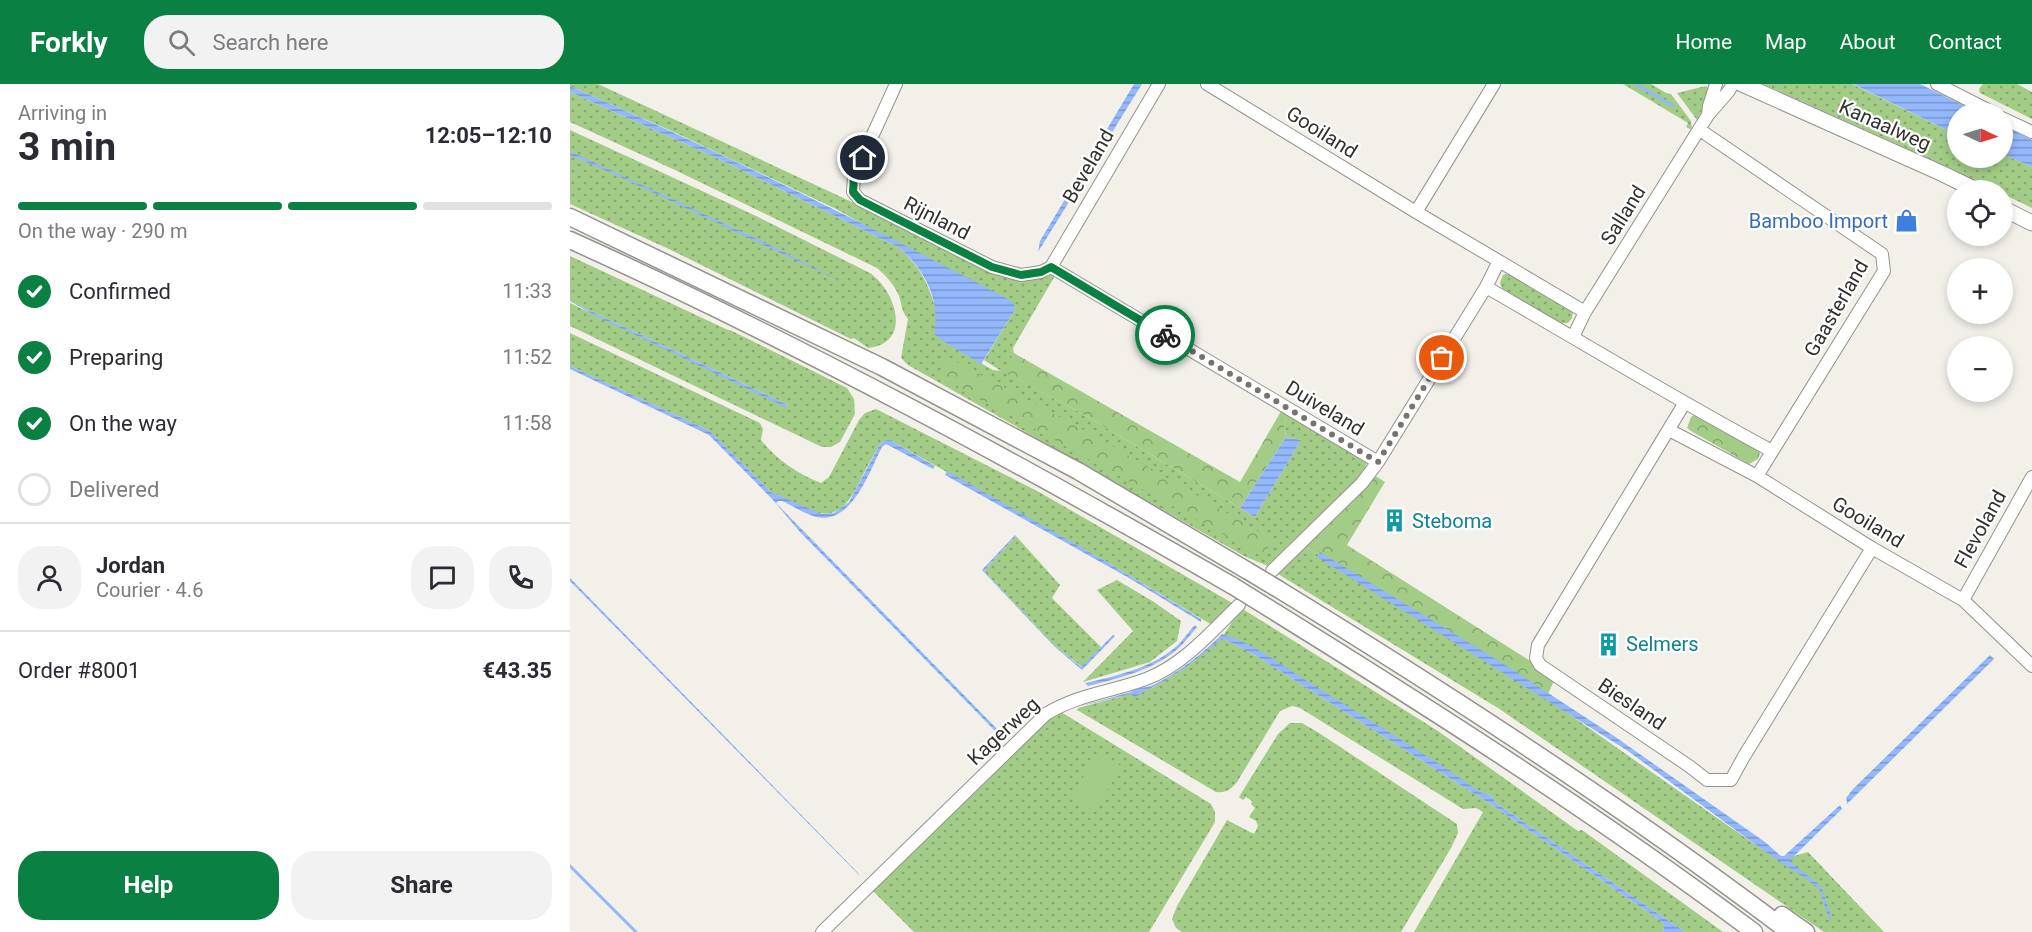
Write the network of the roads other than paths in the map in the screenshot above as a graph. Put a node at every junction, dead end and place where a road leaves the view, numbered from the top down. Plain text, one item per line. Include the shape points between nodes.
1 (896, 84) edge
2 (1159, 84) edge
3 (1207, 84) edge
4 (1494, 84) edge
5 (1716, 84) edge
6 (1733, 84) edge
7 (1742, 84) edge
8 (1937, 84) edge
9 (1972, 102) edge
10 (1708, 115) junction
11 (2013, 123) edge
12 (1700, 130) junction
13 (2032, 132) edge
14 (1955, 180) edge
15 (1416, 213) junction
16 (2013, 214) edge
17 (570, 217) edge
18 (2032, 223) edge
19 (570, 240) edge
20 (1498, 261) junction
21 (1051, 267) junction
22 (1486, 287) junction
23 (1585, 312) junction
24 (1573, 337) junction
25 (1684, 405) junction
26 (1669, 430) junction
27 (1772, 451) junction
28 (1378, 462) junction
29 (1757, 476) junction
30 (2032, 477) edge
31 (1872, 548) junction
32 (1272, 572) dead end
33 (1963, 600) junction
34 (1239, 604) dead end
35 (2032, 666) edge
36 (1724, 883) junction
37 (1733, 916) junction
38 (822, 932) edge
39 (1746, 932) edge
40 (1754, 932) edge
41 (1789, 932) edge
42 (1806, 932) edge

1 - 21 street, Rijnland via 854,176 853,192 860,200 992,267 1021,275
2 - 21 street, Beveland
3 - 15 street, Gooiland
4 - 15 street
5 - 10 street, Salland
6 - 10 street, Salland
7 - 14 main road, Kanaalweg
8 - 9 street
10 - 12 street, Salland
11 - 13 street
12 - 23 street, Salland
12 - 27 street, Gaasterland via 1882,254 1884,262 1884,271
15 - 20 street, Gooiland
16 - 18 main road
17 - 36 highway, bridge via 882,367 1078,471 1278,589 1492,724
19 - 37 highway, bridge via 872,387 1233,586 1467,732
20 - 22 street
20 - 23 street, Gooiland
21 - 28 street, Duiveland
22 - 24 street
22 - 28 street
23 - 24 street, Salland
24 - 25 street
25 - 26 street, Biesland
25 - 27 street
26 - 29 street, Gooiland
26 - 31 street, Biesland via 1538,645 1536,658 1540,665 1707,780 1731,780
27 - 29 street, Gaasterland
28 - 32 street via 1362,483
29 - 31 street, Gooiland
30 - 33 street, Flevoland
31 - 33 street, Gooiland
33 - 35 street, Gooiland
34 - 38 street, Kagerweg via 1179,660 1149,678 1074,699 1046,714
36 - 41 highway
36 - 42 highway via 1767,904
37 - 39 highway
37 - 40 highway

